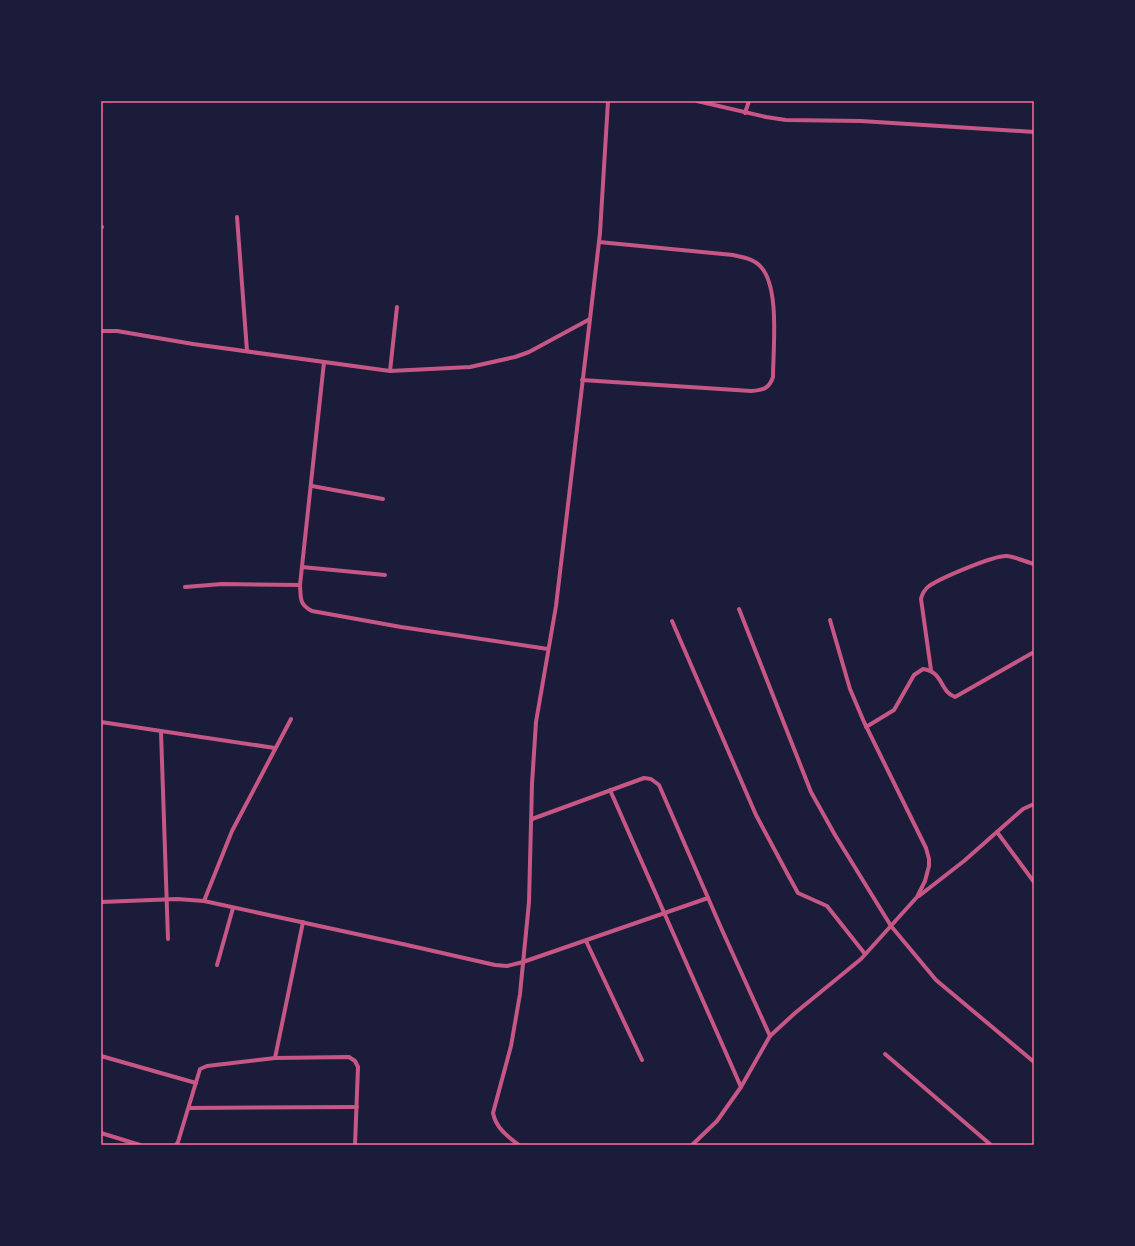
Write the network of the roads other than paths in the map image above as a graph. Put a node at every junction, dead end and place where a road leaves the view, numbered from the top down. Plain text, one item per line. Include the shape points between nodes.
1 (608, 101) edge
2 (697, 101) edge
3 (749, 101) edge
4 (745, 113) junction
5 (1034, 132) edge
6 (237, 217) dead end
7 (599, 242) junction
8 (397, 307) dead end
9 (590, 319) junction
10 (101, 331) edge
11 (247, 351) junction
12 (324, 362) junction
13 (390, 371) junction
14 (582, 380) junction
15 (312, 486) junction
16 (383, 499) dead end
17 (1034, 564) edge
18 (302, 568) junction
19 (385, 575) dead end
20 (300, 585) junction
21 (185, 587) dead end
22 (739, 609) dead end
23 (830, 620) dead end
24 (672, 621) dead end
25 (548, 649) junction
26 (1034, 652) edge
27 (931, 670) junction
28 (291, 719) dead end
29 (101, 722) edge
30 (866, 727) junction
31 (161, 732) junction
32 (275, 748) junction
33 (610, 790) junction
34 (1034, 804) edge
35 (532, 819) junction
36 (997, 832) junction
37 (1034, 882) edge
38 (917, 897) junction
39 (708, 898) junction
40 (165, 900) junction
41 (204, 901) junction
42 (101, 902) edge
43 (233, 908) junction
44 (666, 914) junction
45 (303, 922) junction
46 (891, 926) junction
47 (168, 939) dead end
48 (586, 941) junction
49 (866, 954) junction
50 (523, 962) junction
51 (217, 965) dead end
52 (770, 1036) junction
53 (886, 1054) dead end
54 (101, 1056) edge
55 (275, 1058) junction
56 (642, 1060) dead end
57 (1034, 1062) edge
58 (196, 1083) junction
59 (741, 1087) junction
60 (357, 1107) junction
61 (189, 1108) junction
62 (101, 1133) edge
63 (140, 1145) edge
64 (176, 1145) edge
65 (355, 1145) edge
66 (519, 1145) edge
67 (692, 1145) edge
68 (991, 1145) edge

1 - 7 street
2 - 4 street
3 - 4 street
4 - 5 street via 786,120 861,121
6 - 11 street
7 - 9 street
7 - 14 street via 733,255 749,258 761,267 773,292 773,377 765,389 751,391
8 - 13 street
9 - 13 street via 515,357 470,367
9 - 14 street
10 - 11 street via 117,331
11 - 12 street
12 - 13 street
12 - 15 street
14 - 25 street via 556,606
15 - 16 street
15 - 18 street
17 - 27 street via 1006,556 997,558 955,573 929,586 923,592 921,599
18 - 19 street
18 - 20 street
20 - 21 street via 215,584
20 - 25 street via 304,607 312,611
22 - 46 street via 811,792
23 - 30 street via 850,689
24 - 49 street via 756,815 798,893 827,906
25 - 35 street via 536,722
26 - 27 street via 955,697 949,694
27 - 30 street via 923,669 914,676 894,710
28 - 32 street
29 - 31 street
30 - 38 street via 930,859 925,881
31 - 32 street
31 - 40 street
32 - 41 street via 232,831
33 - 35 street
33 - 39 street via 644,778 651,779 659,785
33 - 44 street
34 - 36 street via 1023,809
35 - 50 street via 529,902
36 - 37 street
36 - 38 street
38 - 46 street
39 - 44 street
39 - 52 street
40 - 41 street
40 - 42 street
40 - 47 street
41 - 43 street
43 - 45 street
43 - 51 street
44 - 48 street
44 - 59 street
45 - 50 street via 495,965 506,966
45 - 55 street
46 - 49 street
46 - 57 street via 936,980
48 - 50 street
48 - 56 street
49 - 52 street
50 - 66 street via 511,1046 493,1113 501,1131
52 - 59 street
53 - 68 street
54 - 58 street
55 - 58 street via 207,1066 200,1069
55 - 60 street via 349,1057 358,1067
58 - 61 street
59 - 67 street via 717,1121
60 - 61 street
60 - 65 street
61 - 64 street
62 - 63 street

